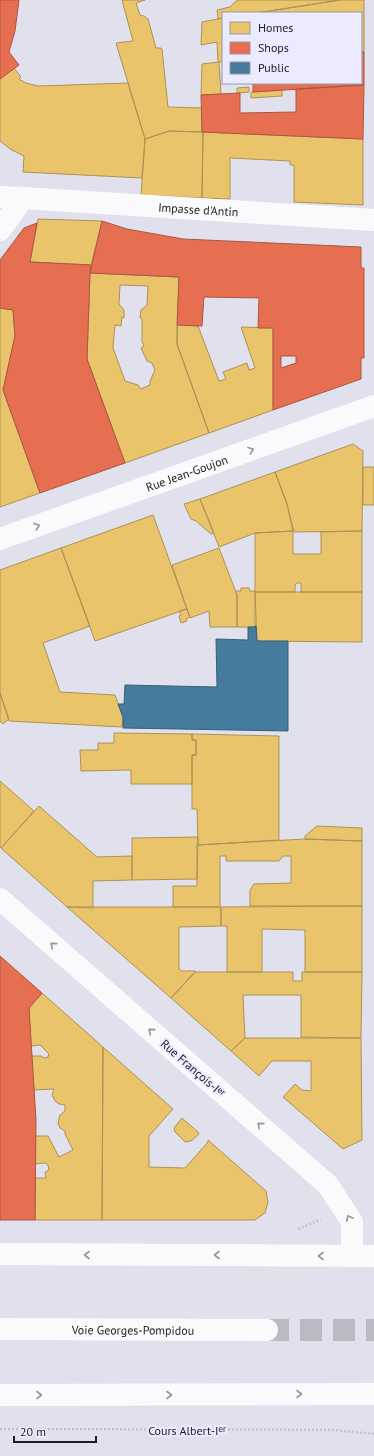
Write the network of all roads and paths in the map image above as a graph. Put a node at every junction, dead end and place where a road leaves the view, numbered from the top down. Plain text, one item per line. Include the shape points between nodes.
1 (0, 197) edge
2 (23, 198) junction
3 (374, 220) edge
4 (0, 230) edge
5 (374, 406) edge
6 (0, 540) edge
7 (0, 899) edge
8 (0, 1254) edge
9 (352, 1256) junction
10 (374, 1256) edge
11 (0, 1329) edge
12 (267, 1330) tunnel mouth
13 (374, 1394) edge
14 (0, 1395) edge
15 (0, 1429) edge
16 (374, 1434) edge

1 - 2 street, Impasse d'Antin
2 - 3 street, Impasse d'Antin
2 - 4 street
6 -> 5 street, Rue Jean-Goujon
9 -> 7 street, Rue François-Iᵉʳ via 352,1222 328,1185
9 -> 8 street
9 - 10 street
11 - 12 street, Voie Georges-Pompidou
14 -> 13 street
15 - 16 path, Cours Albert-Iᵉʳ via 325,1430

